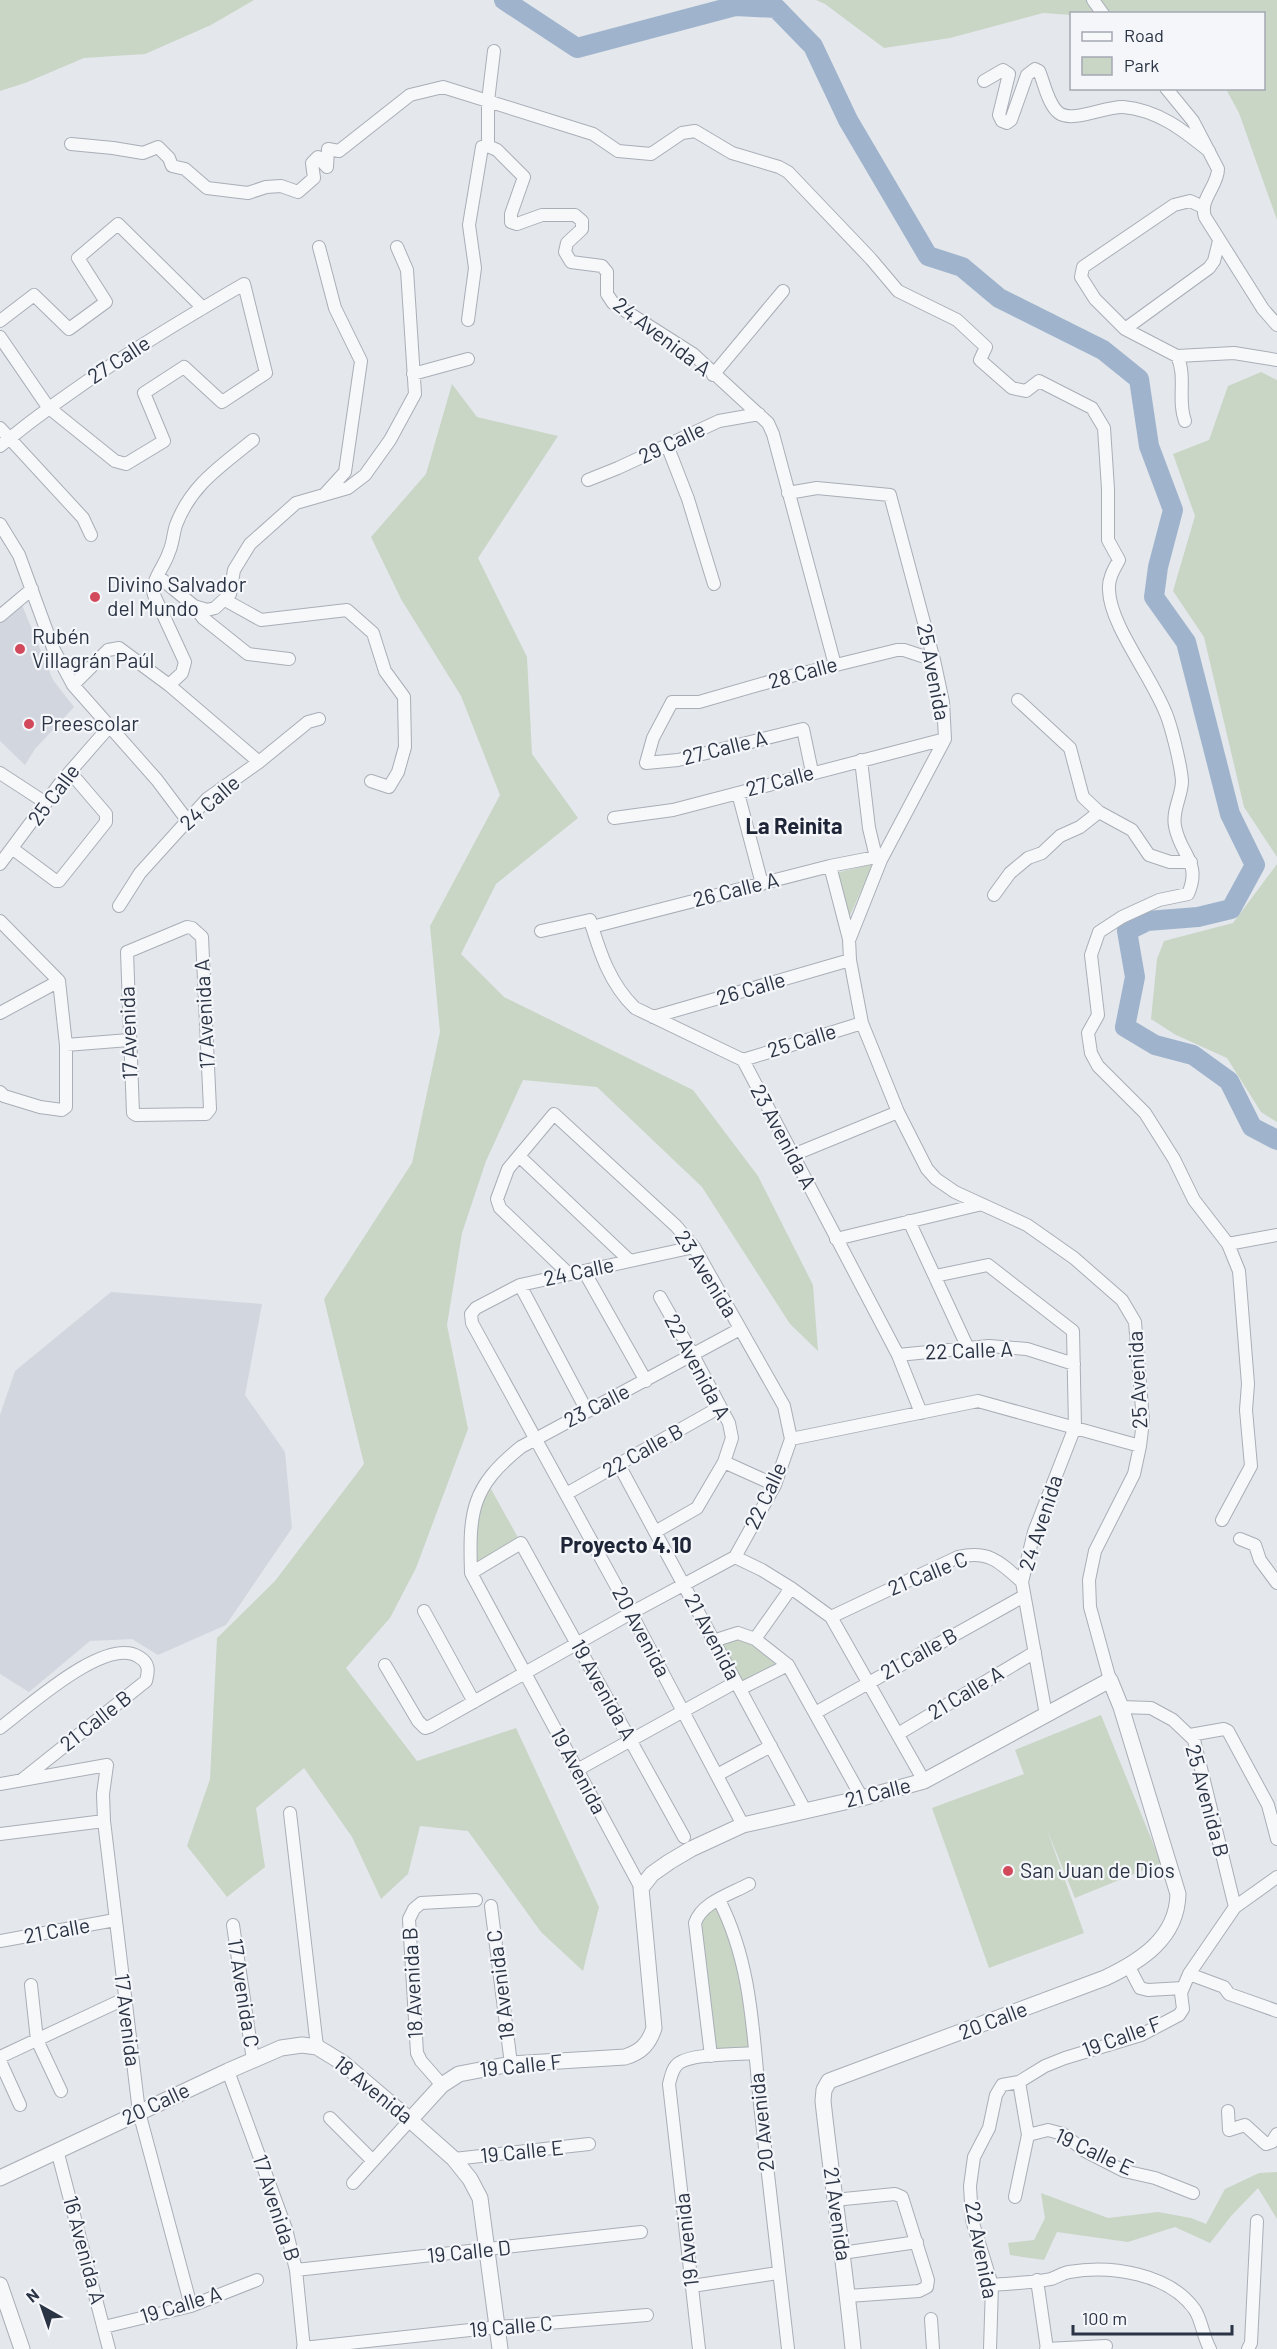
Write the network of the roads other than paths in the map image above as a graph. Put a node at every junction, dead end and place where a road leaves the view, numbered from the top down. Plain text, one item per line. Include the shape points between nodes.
1 (494, 51) dead end
2 (984, 81) dead end
3 (1168, 90) edge
4 (488, 100) junction
5 (71, 144) dead end
6 (488, 146) junction
7 (1209, 152) junction
8 (1203, 207) junction
9 (1220, 241) junction
10 (319, 247) dead end
11 (397, 247) dead end
12 (783, 291) dead end
13 (203, 308) junction
14 (468, 320) dead end
15 (0, 321) edge
16 (1277, 326) edge
17 (1125, 329) junction
18 (0, 337) edge
19 (1177, 356) junction
20 (468, 358) dead end
21 (1277, 360) edge
22 (413, 374) junction
23 (713, 375) junction
24 (48, 407) junction
25 (759, 414) junction
26 (1185, 421) dead end
27 (0, 428) edge
28 (253, 440) dead end
29 (5, 442) edge
30 (667, 445) junction
31 (588, 480) dead end
32 (788, 493) junction
33 (324, 495) junction
34 (0, 524) edge
35 (91, 535) dead end
36 (158, 576) junction
37 (714, 584) dead end
38 (32, 589) junction
39 (225, 600) junction
40 (194, 606) junction
41 (0, 616) edge
42 (289, 659) dead end
43 (934, 660) junction
44 (835, 665) junction
45 (73, 685) junction
46 (169, 685) junction
47 (1018, 700) dead end
48 (318, 719) dead end
49 (110, 727) junction
50 (945, 739) junction
51 (861, 760) junction
52 (259, 762) junction
53 (646, 763) joint
54 (70, 772) junction
55 (812, 772) junction
56 (0, 773) edge
57 (371, 781) dead end
58 (738, 793) junction
59 (46, 803) junction
60 (1099, 812) junction
61 (614, 818) dead end
62 (187, 820) junction
63 (13, 849) junction
64 (878, 859) junction
65 (1191, 862) junction
66 (0, 864) edge
67 (830, 866) junction
68 (762, 884) junction
69 (994, 895) dead end
70 (119, 906) dead end
71 (0, 921) edge
72 (591, 923) junction
73 (187, 927) joint
74 (541, 931) dead end
75 (849, 939) junction
76 (850, 960) junction
77 (59, 981) junction
78 (0, 1013) edge
79 (653, 1017) junction
80 (862, 1023) junction
81 (129, 1040) junction
82 (66, 1045) junction
83 (743, 1060) junction
84 (0, 1092) edge
85 (898, 1112) junction
86 (133, 1113) joint
87 (519, 1155) junction
88 (793, 1155) junction
89 (978, 1205) junction
90 (909, 1221) junction
91 (1277, 1235) edge
92 (836, 1239) junction
93 (1228, 1244) junction
94 (694, 1247) junction
95 (630, 1261) junction
96 (584, 1271) junction
97 (569, 1274) junction
98 (935, 1276) junction
99 (520, 1285) junction
100 (660, 1297) dead end
101 (471, 1314) joint
102 (740, 1329) junction
103 (967, 1346) junction
104 (693, 1355) junction
105 (898, 1355) junction
106 (1074, 1364) junction
107 (646, 1381) junction
108 (720, 1407) junction
109 (587, 1411) junction
110 (921, 1413) junction
111 (1075, 1427) junction
112 (534, 1438) junction
113 (791, 1438) junction
114 (1140, 1446) junction
115 (723, 1462) junction
116 (619, 1465) junction
117 (775, 1485) junction
118 (566, 1494) junction
119 (474, 1507) joint
120 (1222, 1520) dead end
121 (655, 1532) junction
122 (1240, 1539) dead end
123 (735, 1557) junction
124 (471, 1573) junction
125 (1022, 1582) junction
126 (1277, 1583) edge
127 (683, 1584) junction
128 (791, 1588) junction
129 (1024, 1596) junction
130 (424, 1611) dead end
131 (631, 1613) junction
132 (831, 1617) junction
133 (755, 1639) junction
134 (713, 1641) junction
135 (577, 1643) junction
136 (1035, 1652) junction
137 (385, 1665) dead end
138 (788, 1665) junction
139 (525, 1674) junction
140 (1110, 1680) junction
141 (868, 1682) junction
142 (738, 1685) junction
143 (474, 1702) junction
144 (1121, 1707) junction
145 (682, 1710) junction
146 (815, 1713) junction
147 (1046, 1714) junction
148 (0, 1728) edge
149 (898, 1734) junction
150 (1190, 1735) junction
151 (630, 1739) junction
152 (771, 1746) junction
153 (107, 1765) joint
154 (577, 1770) junction
155 (717, 1775) junction
156 (22, 1780) junction
157 (924, 1781) junction
158 (0, 1784) edge
159 (862, 1798) junction
160 (805, 1810) junction
161 (290, 1813) dead end
162 (104, 1821) junction
163 (743, 1825) junction
164 (0, 1834) edge
165 (684, 1837) dead end
166 (1277, 1839) edge
167 (1277, 1877) edge
168 (749, 1884) dead end
169 (641, 1888) junction
170 (476, 1900) dead end
171 (719, 1900) junction
172 (491, 1906) dead end
173 (1234, 1907) junction
174 (115, 1920) junction
175 (232, 1925) dead end
176 (0, 1941) edge
177 (1152, 1950) joint
178 (1128, 1967) junction
179 (1190, 1974) junction
180 (30, 1985) dead end
181 (1183, 1988) junction
182 (124, 1999) junction
183 (1277, 2011) edge
184 (37, 2040) junction
185 (647, 2045) joint
186 (317, 2047) junction
187 (755, 2053) junction
188 (711, 2056) junction
189 (0, 2059) edge
190 (253, 2060) junction
191 (510, 2064) junction
192 (228, 2071) junction
193 (829, 2081) joint
194 (1019, 2082) junction
195 (442, 2085) junction
196 (1002, 2085) joint
197 (61, 2091) dead end
198 (20, 2105) dead end
199 (1228, 2111) dead end
200 (139, 2112) junction
201 (330, 2118) dead end
202 (410, 2120) junction
203 (1277, 2134) edge
204 (1028, 2135) junction
205 (589, 2144) dead end
206 (57, 2150) junction
207 (454, 2159) junction
208 (373, 2161) junction
209 (0, 2178) edge
210 (353, 2183) dead end
211 (1193, 2193) dead end
212 (1015, 2197) dead end
213 (834, 2200) junction
214 (1257, 2221) dead end
215 (641, 2232) dead end
216 (917, 2242) junction
217 (489, 2250) junction
218 (842, 2253) junction
219 (296, 2270) junction
220 (778, 2274) junction
221 (257, 2280) dead end
222 (1037, 2280) junction
223 (0, 2285) edge
224 (992, 2285) junction
225 (692, 2286) junction
226 (848, 2296) junction
227 (2, 2301) edge
228 (191, 2306) junction
229 (647, 2315) dead end
230 (931, 2319) dead end
231 (104, 2327) junction
232 (498, 2327) junction
233 (1106, 2346) dead end
234 (304, 2348) edge
235 (22, 2349) edge
236 (110, 2349) edge
237 (500, 2349) edge
238 (699, 2349) edge
239 (788, 2349) edge
240 (853, 2349) edge
241 (933, 2349) edge
242 (990, 2349) edge
243 (1046, 2349) edge
244 (1210, 2349) edge
245 (1248, 2349) edge

1 - 4 street
2 - 7 street via 1003,70 1009,74 999,115 1007,123 1027,75 1035,69 1054,108 1061,114 1124,107 1163,117
3 - 7 street via 1193,121
4 - 5 street via 442,87 410,95 339,151 328,149 327,167 318,157 312,163 314,178 298,192 281,186 248,194 207,188 185,169 172,166 158,147 143,153
4 - 6 street
4 - 65 street via 593,134 618,151 651,154 682,133 695,131 732,153 780,167 898,291 957,320 972,334 986,348 980,360 1012,388 1026,391 1039,381 1092,408 1104,429 1108,540 1119,560 1108,590 1116,618 1168,719 1182,783 1174,824
6 - 14 street via 482,147 469,225 475,268
6 - 23 street, 24 Avenida A via 524,177 511,222 518,224 542,215 575,215 582,221 582,229 567,243 565,252 571,262 602,266 607,272 607,294 613,303 693,354
7 - 8 street via 1218,175
8 - 9 street
8 - 17 street via 1190,201 1174,205 1083,267 1081,277 1087,289
9 - 16 street
9 - 17 street via 1209,268
10 - 33 street via 335,308 361,361 345,472
11 - 22 street via 407,270
12 - 23 street
13 - 15 street via 118,224 78,258 106,302 69,329 34,295
13 - 24 street, 27 Calle
13 - 24 street, 27 Calle via 244,284 267,373 222,402 183,367 144,393 164,441 126,464 115,461
17 - 19 street
18 - 24 street
19 - 21 street via 1234,353
19 - 26 street via 1182,366
20 - 22 street
22 - 33 street via 415,394 365,475 348,488
23 - 25 street, 24 Avenida A
24 - 29 street, 27 Calle
25 - 30 street, 29 Calle via 719,421
25 - 32 street, 24 Avenida A via 773,434
27 - 29 street
28 - 36 street via 202,482 186,503
29 - 35 street via 82,518
30 - 31 street, 29 Calle
30 - 37 street
32 - 43 street, 25 Avenida via 817,488 891,495
32 - 44 street, 24 Avenida A
33 - 39 street via 296,503 250,544 234,570 230,594
34 - 38 street via 20,555
36 - 40 street
36 - 46 street via 153,592 185,662 182,673
38 - 41 street
38 - 45 street via 53,648
39 - 40 street via 211,610
39 - 57 street via 261,620 347,610 373,633 386,671 404,697 405,747 389,787
40 - 42 street via 248,654
43 - 44 street, 28 Calle via 897,650
43 - 50 street, 25 Avenida via 943,702
44 - 53 street, 28 Calle via 699,702 672,702 653,738
45 - 46 street via 113,647
45 - 49 street
46 - 52 street
47 - 60 street via 1070,748 1083,797
48 - 52 street, 24 Calle via 308,722
49 - 54 street, 25 Calle
49 - 62 street
50 - 51 street, 27 Calle
50 - 64 street, 25 Avenida
51 - 55 street, 27 Calle
51 - 64 street via 869,828
52 - 62 street, 24 Calle via 207,799
53 - 55 street, 27 Calle A via 678,760 803,729
54 - 59 street, 25 Calle
54 - 63 street via 106,814 106,822 59,881
55 - 58 street, 27 Calle
56 - 59 street
58 - 61 street, 27 Calle via 673,810
58 - 68 street
59 - 63 street, 25 Calle
60 - 65 street via 1132,830 1149,855 1170,862
60 - 69 street via 1060,836 1042,853 1028,858 1010,873
62 - 70 street, 24 Calle via 140,873
63 - 66 street, 25 Calle
64 - 67 street, 26 Calle A
64 - 75 street, 25 Avenida
65 - 93 street via 1195,879 1188,894 1159,900 1099,932 1091,955 1098,1015 1088,1033 1098,1066 1145,1113 1194,1200
67 - 68 street, 26 Calle A
67 - 75 street, 25 Avenida
68 - 72 street, 26 Calle A
71 - 77 street
72 - 74 street, 26 Calle A
72 - 79 street, 23 Avenida A via 611,978 635,1008
73 - 81 street, 17 Avenida via 127,952
73 - 86 street, 17 Avenida A via 202,938 210,1109 206,1114
75 - 76 street, 25 Avenida
76 - 79 street, 26 Calle
76 - 80 street, 25 Avenida
77 - 78 street
77 - 82 street
79 - 83 street, 23 Avenida A
80 - 83 street, 25 Calle
80 - 85 street, 25 Avenida
81 - 82 street
81 - 86 street, 17 Avenida
82 - 84 street via 66,1107 62,1110 40,1107
83 - 88 street, 23 Avenida A
85 - 88 street
85 - 89 street, 25 Avenida via 927,1169
87 - 94 street, 23 Avenida via 554,1114
87 - 95 street
87 - 97 street via 508,1169 497,1203
88 - 92 street, 23 Avenida A
89 - 90 street
89 - 114 street, 25 Avenida via 1027,1225 1074,1258 1128,1307 1135,1322 1143,1421
90 - 92 street
90 - 98 street
91 - 93 street
92 - 105 street, 23 Avenida A
93 - 120 street via 1239,1271 1251,1466
94 - 95 street, 24 Calle
94 - 102 street, 23 Avenida
95 - 96 street, 24 Calle
96 - 97 street, 24 Calle
96 - 107 street
97 - 99 street, 24 Calle
98 - 103 street
98 - 106 street, 24 Avenida via 988,1265 1073,1331
99 - 101 street, 24 Calle
99 - 109 street
100 - 104 street, 22 Avenida A
101 - 112 street, 20 Avenida via 472,1323
102 - 104 street, 23 Calle
102 - 113 street, 23 Avenida via 784,1406
103 - 105 street, 22 Calle A
103 - 106 street, 22 Calle A via 1028,1349
104 - 107 street, 23 Calle
104 - 108 street, 22 Avenida A
105 - 110 street, 23 Avenida A
106 - 111 street, 24 Avenida
107 - 109 street, 23 Calle
108 - 115 street, 22 Avenida A via 732,1438
108 - 116 street, 22 Calle B
109 - 112 street, 23 Calle
110 - 111 street, 22 Calle via 978,1401
110 - 113 street, 22 Calle
111 - 114 street, 22 Calle
111 - 125 street, 24 Avenida via 1034,1533
112 - 118 street, 20 Avenida
112 - 119 street, 23 Calle via 497,1466
113 - 117 street, 22 Calle
114 - 140 street, 25 Avenida via 1134,1474 1095,1551 1089,1580 1090,1607
115 - 117 street
115 - 121 street via 697,1508
116 - 118 street, 22 Calle B
116 - 121 street, 21 Avenida
117 - 123 street, 22 Calle
118 - 131 street, 20 Avenida
119 - 124 street, 19 Avenida via 469,1537
121 - 127 street, 21 Avenida
122 - 126 street via 1255,1545 1260,1560
123 - 127 street
123 - 128 street
124 - 135 street, 19 Avenida A via 521,1543
124 - 139 street, 19 Avenida
125 - 129 street, 24 Avenida
125 - 132 street, 21 Calle C via 998,1560 973,1554 958,1557
127 - 131 street
127 - 134 street, 21 Avenida
128 - 132 street
128 - 133 street
129 - 136 street, 24 Avenida
129 - 141 street, 21 Calle B
130 - 143 street
131 - 135 street
131 - 145 street, 20 Avenida
132 - 141 street
133 - 134 street via 738,1633
133 - 138 street
134 - 142 street, 21 Avenida
135 - 139 street
135 - 151 street, 19 Avenida A
136 - 147 street, 24 Avenida
136 - 149 street, 21 Calle A
137 - 143 street via 425,1728
138 - 142 street
138 - 146 street
139 - 143 street
139 - 154 street, 19 Avenida
140 - 144 street, 25 Avenida
140 - 147 street, 21 Calle
141 - 146 street, 21 Calle B
141 - 149 street
142 - 145 street
142 - 152 street, 21 Avenida
144 - 150 street, 25 Avenida B via 1151,1708
144 - 177 street, 25 Avenida via 1178,1894 1172,1923
145 - 151 street
145 - 155 street, 20 Avenida
146 - 159 street
147 - 157 street, 21 Calle
148 - 156 street, 21 Calle B via 84,1666 127,1652 146,1662 146,1681
149 - 157 street
150 - 166 street via 1227,1731 1268,1805
150 - 173 street, 25 Avenida B
151 - 154 street
151 - 165 street, 19 Avenida A
152 - 155 street
152 - 160 street, 21 Avenida
153 - 156 street, 21 Calle B
153 - 162 street, 17 Avenida
154 - 169 street, 19 Avenida
155 - 163 street, 20 Avenida
156 - 158 street, 21 Calle B
157 - 159 street, 21 Calle
159 - 160 street, 21 Calle
160 - 163 street, 21 Calle
161 - 186 street, 18 Avenida
162 - 164 street
162 - 174 street, 17 Avenida
163 - 169 street, 21 Calle via 669,1862
167 - 173 street, 19 Calle F
168 - 171 street
169 - 185 street, 19 Avenida via 654,2028
170 - 195 street, 18 Avenida B via 422,1903 409,1919 417,2053
171 - 187 street, 20 Avenida via 742,1957
171 - 188 street via 704,1907 695,1923
172 - 191 street, 18 Avenida C
173 - 179 street, 19 Calle F
174 - 176 street, 21 Calle
174 - 182 street, 17 Avenida
175 - 190 street, 17 Avenida C
177 - 178 street, 20 Calle
178 - 181 street via 1140,1988
178 - 193 street, 20 Calle
179 - 181 street, 19 Calle F
179 - 183 street via 1224,1987 1229,1994
180 - 184 street
181 - 194 street, 19 Calle F via 1184,2009 1179,2015 1140,2035 1065,2058
182 - 184 street
182 - 200 street, 17 Avenida
184 - 189 street
184 - 197 street
185 - 191 street, 19 Calle F via 625,2057
186 - 190 street, 20 Calle via 281,2048
186 - 202 street, 18 Avenida via 343,2063
187 - 188 street
187 - 220 street, 20 Avenida
188 - 225 street, 19 Avenida via 680,2063 669,2084
189 - 198 street
190 - 192 street, 20 Calle
191 - 195 street, 19 Calle F via 459,2074
192 - 200 street, 20 Calle
192 - 219 street, 17 Avenida B via 286,2229
193 - 213 street, 21 Avenida via 823,2101
194 - 196 street, 19 Calle F
194 - 204 street
195 - 202 street, 19 Calle F
196 - 224 street, 22 Avenida via 989,2128 974,2157 970,2186 972,2220
199 - 203 street via 1229,2130 1245,2125 1266,2144
200 - 206 street, 20 Calle
200 - 228 street, 17 Avenida
201 - 208 street
202 - 207 street, 18 Avenida
202 - 208 street
204 - 211 street, 19 Calle E via 1048,2130 1063,2134 1085,2151 1124,2171
204 - 212 street
205 - 207 street, 19 Calle E
206 - 209 street, 20 Calle
206 - 231 street, 16 Avenida A
207 - 217 street, 18 Avenida via 480,2198
208 - 210 street
213 - 216 street via 895,2194 902,2197
213 - 218 street, 21 Avenida
214 - 245 street
215 - 217 street, 19 Calle D
216 - 218 street
216 - 226 street via 927,2287 919,2291
217 - 219 street, 19 Calle D
217 - 232 street, 18 Avenida
218 - 226 street, 21 Avenida
219 - 234 street, 17 Avenida B
220 - 225 street
220 - 239 street, 20 Avenida
221 - 228 street, 19 Calle A
222 - 224 street
222 - 243 street
222 - 244 street via 1081,2271 1149,2277 1178,2291 1197,2312
223 - 227 street
224 - 242 street, 22 Avenida
225 - 238 street, 19 Avenida
226 - 240 street, 21 Avenida
227 - 235 street
228 - 231 street, 19 Calle A
229 - 232 street, 19 Calle C
230 - 241 street
231 - 236 street, 16 Avenida A
232 - 234 street, 19 Calle C
232 - 237 street, 18 Avenida
233 - 243 street

